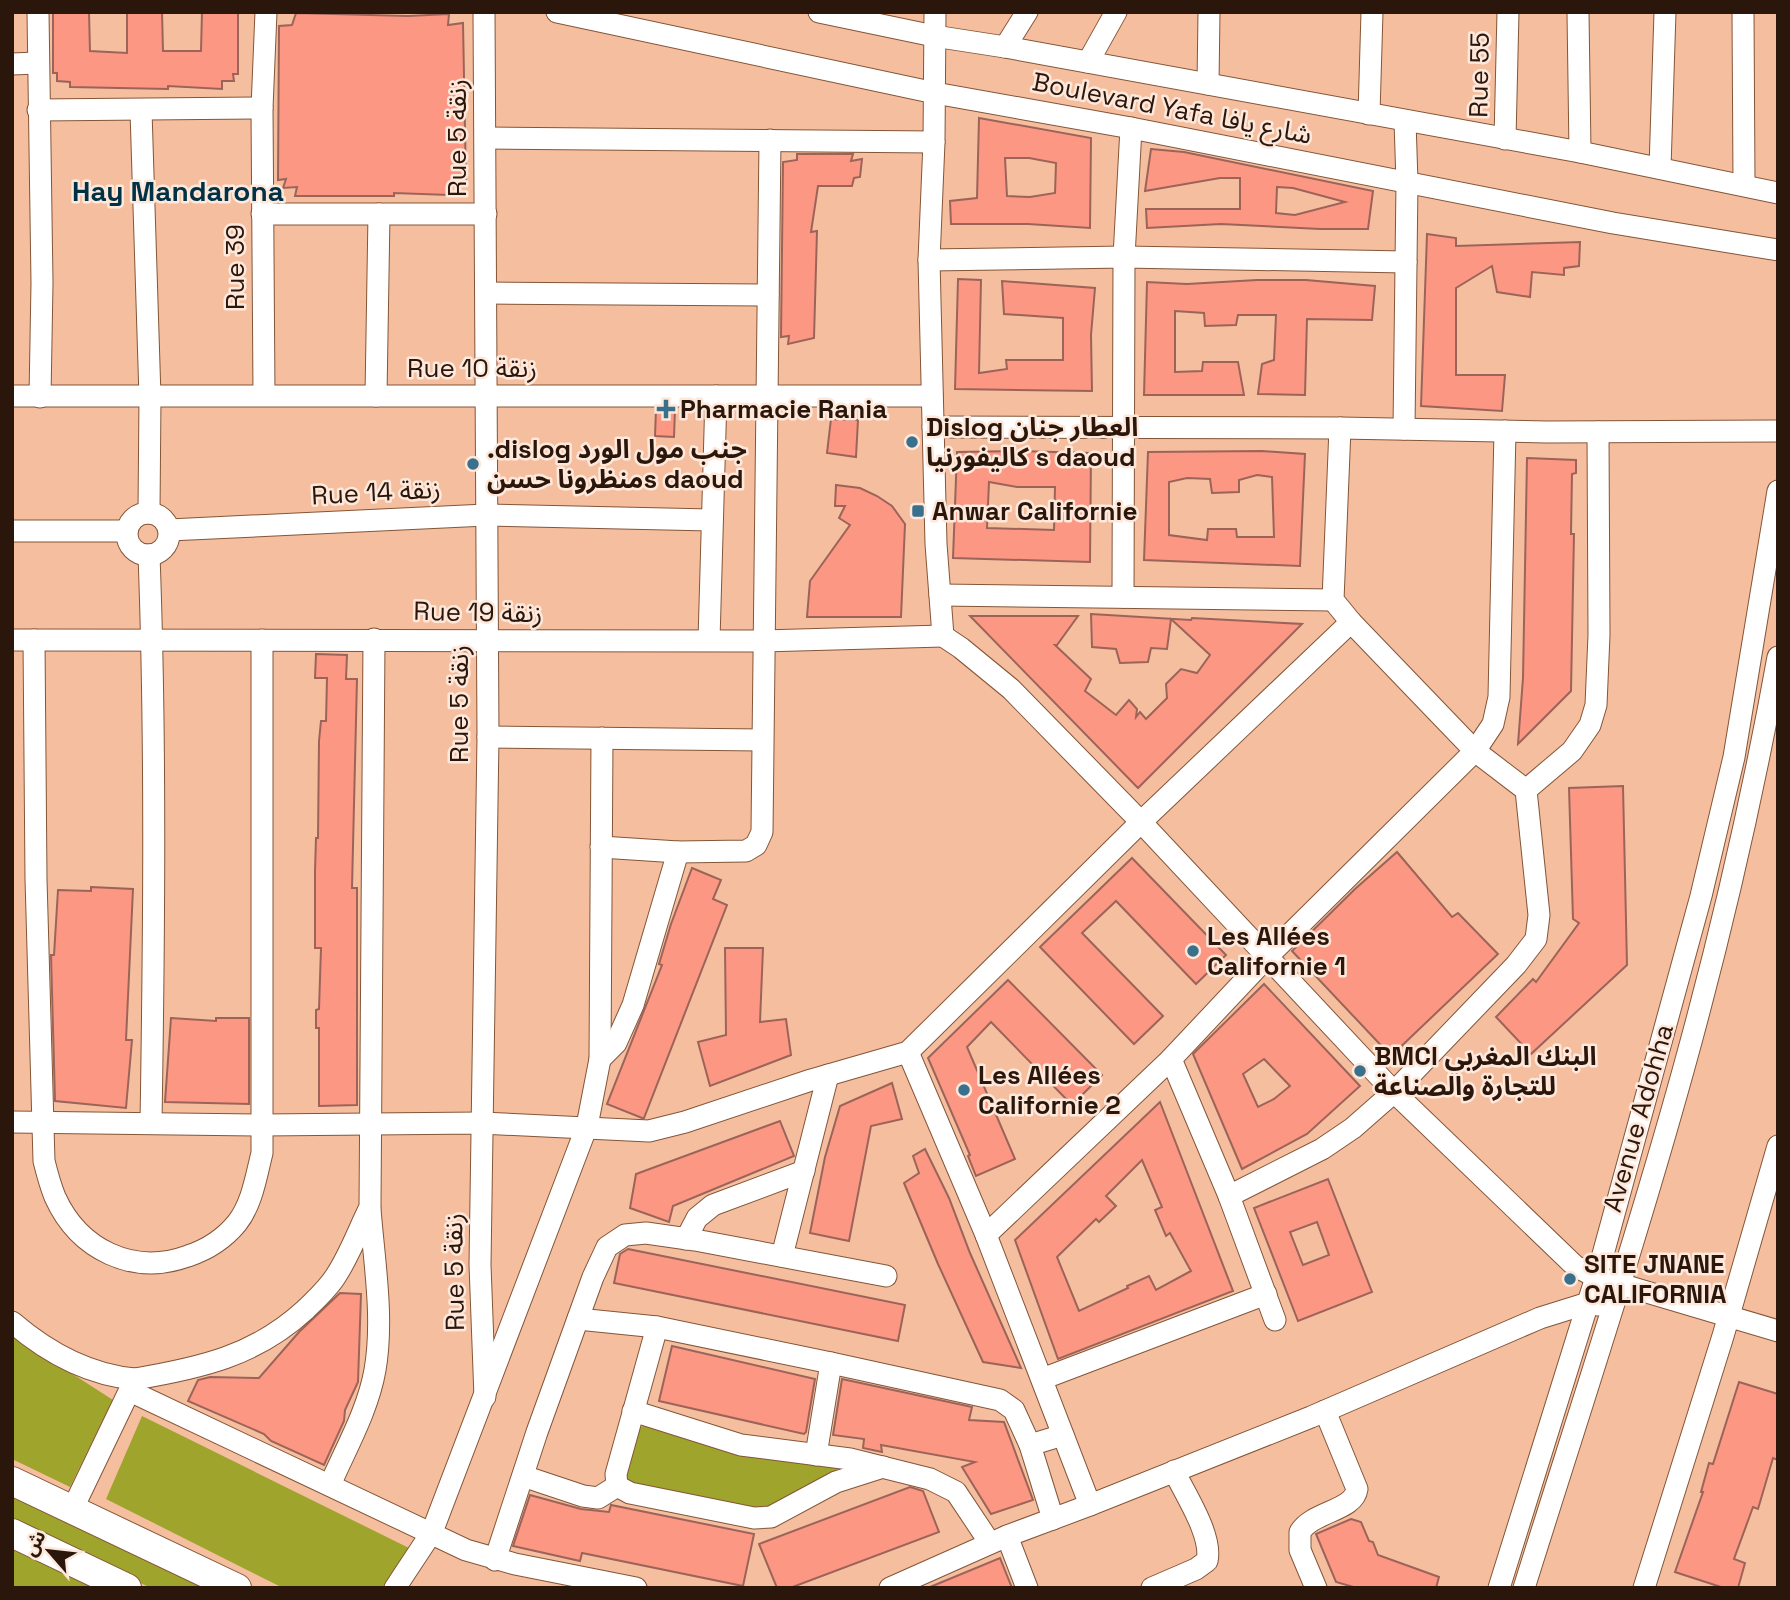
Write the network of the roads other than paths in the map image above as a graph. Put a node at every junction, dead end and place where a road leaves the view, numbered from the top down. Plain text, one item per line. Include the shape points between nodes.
1 (38, 12) edge
2 (266, 12) edge
3 (484, 12) edge
4 (557, 12) edge
5 (819, 12) edge
6 (935, 12) edge
7 (1027, 12) edge
8 (1116, 12) edge
9 (1209, 12) edge
10 (1372, 12) edge
11 (1508, 12) edge
12 (1578, 12) edge
13 (1665, 12) edge
14 (1743, 12) edge
15 (934, 36) junction
16 (1005, 47) junction
17 (1088, 62) junction
18 (37, 63) junction
19 (12, 64) edge
20 (1208, 84) junction
21 (934, 93) junction
22 (262, 108) junction
23 (38, 110) junction
24 (141, 111) junction
25 (1369, 114) junction
26 (1405, 121) junction
27 (1131, 128) junction
28 (486, 138) junction
29 (1505, 139) junction
30 (770, 140) junction
31 (934, 142) junction
32 (1580, 152) junction
33 (1660, 168) junction
34 (1407, 181) junction
35 (1744, 184) junction
36 (1778, 192) edge
37 (262, 214) junction
38 (379, 214) junction
39 (485, 214) junction
40 (1778, 250) edge
41 (1125, 257) junction
42 (929, 260) junction
43 (1406, 262) junction
44 (487, 293) junction
45 (768, 295) junction
46 (264, 395) junction
47 (12, 396) edge
48 (376, 396) junction
49 (485, 396) junction
50 (716, 396) junction
51 (932, 396) junction
52 (40, 397) junction
53 (149, 397) junction
54 (766, 397) junction
55 (933, 427) junction
56 (1340, 428) junction
57 (1125, 429) junction
58 (1404, 429) junction
59 (1505, 431) junction
60 (1778, 431) edge
61 (1598, 432) junction
62 (1778, 491) edge
63 (149, 513) junction
64 (486, 515) junction
65 (711, 520) junction
66 (169, 530) junction
67 (12, 531) edge
68 (128, 531) junction
69 (149, 555) junction
70 (940, 595) junction
71 (1122, 597) junction
72 (1333, 600) junction
73 (1351, 622) junction
74 (943, 636) junction
75 (152, 639) junction
76 (374, 639) junction
77 (12, 640) edge
78 (34, 640) junction
79 (262, 640) junction
80 (709, 640) junction
81 (762, 641) junction
82 (487, 642) junction
83 (1778, 657) edge
84 (488, 737) junction
85 (602, 738) junction
86 (762, 740) junction
87 (1475, 751) junction
88 (1525, 790) junction
89 (1141, 822) junction
90 (601, 847) junction
91 (678, 852) junction
92 (1268, 957) junction
93 (908, 1052) junction
94 (600, 1059) junction
95 (1171, 1059) junction
96 (828, 1075) junction
97 (1394, 1092) junction
98 (12, 1122) edge
99 (41, 1122) junction
100 (151, 1123) junction
101 (372, 1123) junction
102 (481, 1123) junction
103 (262, 1125) junction
104 (587, 1126) junction
105 (1778, 1146) edge
106 (804, 1171) junction
107 (1229, 1196) junction
108 (370, 1207) junction
109 (986, 1234) junction
110 (686, 1239) junction
111 (782, 1256) junction
112 (886, 1276) dead end
113 (1596, 1277) junction
114 (1619, 1284) junction
115 (1266, 1294) junction
116 (1588, 1303) junction
117 (1612, 1308) junction
118 (1729, 1316) junction
119 (578, 1319) junction
120 (1275, 1320) dead end
121 (12, 1322) edge
122 (657, 1326) junction
123 (1778, 1331) edge
124 (831, 1363) junction
125 (1042, 1379) junction
126 (132, 1385) junction
127 (485, 1396) junction
128 (633, 1411) junction
129 (1325, 1411) junction
130 (1063, 1435) junction
131 (1030, 1445) junction
132 (816, 1455) junction
133 (883, 1467) junction
134 (1174, 1471) junction
135 (523, 1476) junction
136 (12, 1481) edge
137 (330, 1485) junction
138 (617, 1486) junction
139 (1090, 1505) junction
140 (74, 1508) junction
141 (1053, 1519) junction
142 (432, 1532) junction
143 (12, 1533) edge
144 (999, 1539) junction
145 (495, 1560) junction
146 (127, 1588) edge
147 (237, 1588) edge
148 (395, 1588) edge
149 (636, 1588) edge
150 (890, 1588) edge
151 (1027, 1588) edge
152 (1152, 1588) edge
153 (1316, 1588) edge
154 (1499, 1588) edge
155 (1524, 1588) edge
156 (1644, 1588) edge

1 - 18 street
2 - 22 street, Rue 39
3 - 28 street, Rue 5 زنقة
4 - 21 street, Boulevard Yafa شارع يافا
5 - 15 street, Boulevard Yafa شارع يافا
6 - 15 street
7 - 16 street
8 - 17 street
9 - 20 street
10 - 25 street
11 - 29 street, Rue 55
12 - 32 street
13 - 33 street
14 - 35 street
15 - 16 street, Boulevard Yafa شارع يافا
15 - 21 street
16 - 17 street, Boulevard Yafa شارع يافا
17 - 20 street, Boulevard Yafa شارع يافا
18 - 19 street
18 - 23 street
20 - 25 street, Boulevard Yafa شارع يافا
21 - 27 street, Boulevard Yafa شارع يافا
21 - 31 street
22 - 24 street
22 - 37 street, Rue 39
23 - 24 street
23 - 52 street
24 - 53 street
25 - 26 street, Boulevard Yafa شارع يافا
26 - 29 street, Boulevard Yafa شارع يافا
26 - 34 street
27 - 34 street, Boulevard Yafa شارع يافا
27 - 41 street
28 - 30 street
28 - 39 street, Rue 5 زنقة
29 - 32 street, Boulevard Yafa شارع يافا
30 - 31 street
30 - 45 street
31 - 42 street
32 - 33 street, Boulevard Yafa شارع يافا
33 - 35 street, Boulevard Yafa شارع يافا
34 - 40 street, Boulevard Yafa شارع يافا via 1613,223
34 - 43 street
35 - 36 street, Boulevard Yafa شارع يافا
37 - 38 street
37 - 46 street, Rue 39
38 - 39 street
38 - 48 street
39 - 44 street, Rue 5 زنقة
41 - 42 street
41 - 43 street
41 - 57 street
42 - 51 street
43 - 58 street
44 - 45 street
44 - 49 street, Rue 5 زنقة
45 - 54 street
46 - 48 street, Rue 10 زنقة
46 - 53 street, Rue 10 زنقة
47 - 52 street, Rue 10 زنقة
48 - 49 street, Rue 10 زنقة
49 - 50 street, Rue 10 زنقة
49 - 64 street, Rue 5 زنقة
50 - 54 street, Rue 10 زنقة
50 - 65 street
51 - 54 street, Rue 10 زنقة
51 - 55 street
52 - 53 street, Rue 10 زنقة
53 - 63 street
54 - 81 street
55 - 57 street
55 - 70 street
56 - 57 street
56 - 58 street
56 - 72 street
57 - 71 street
58 - 59 street
59 - 61 street
59 - 87 street via 1499,697 1493,724
60 - 61 street
61 - 88 street via 1596,705 1590,725 1572,751
62 - 113 street via 1734,757 1701,895
63 - 66 street via 164,520
63 - 68 street via 133,520
64 - 65 street, Rue 14 زنقة
64 - 66 street, Rue 14 زنقة
64 - 82 street, Rue 5 زنقة
65 - 80 street
66 - 69 street via 164,547
67 - 68 street
68 - 69 street via 132,548
69 - 75 street
70 - 71 street
70 - 74 street
71 - 72 street
72 - 73 street
73 - 87 street
73 - 89 street
74 - 81 street, Rue 19 زنقة
74 - 89 street via 1011,689
75 - 78 street, Rue 19 زنقة
75 - 79 street, Rue 19 زنقة
75 - 100 street
76 - 79 street, Rue 19 زنقة
76 - 82 street, Rue 19 زنقة
76 - 101 street
77 - 78 street, Rue 19 زنقة
78 - 99 street
79 - 103 street
80 - 81 street, Rue 19 زنقة
80 - 82 street, Rue 19 زنقة
81 - 86 street
82 - 84 street, Rue 5 زنقة
83 - 114 street, Avenue Adohha via 1727,901 1683,1071
84 - 85 street
84 - 102 street, Rue 5 زنقة
85 - 86 street
85 - 90 street
86 - 91 street via 762,832 756,845 746,850
87 - 88 street
87 - 92 street
88 - 97 street via 1539,915 1536,939
89 - 92 street
89 - 93 street
90 - 91 street
90 - 94 street
91 - 94 street via 633,1005 616,1043
92 - 95 street
92 - 97 street
93 - 96 street
93 - 109 street
94 - 104 street
95 - 107 street
95 - 109 street
96 - 104 street via 649,1131
96 - 106 street
97 - 107 street via 1322,1149
97 - 113 street via 1575,1266
98 - 99 street
99 - 100 street
99 - 103 street via 44,1161 64,1212 97,1247 143,1265 195,1254 236,1224 255,1182
100 - 103 street
101 - 102 street
101 - 103 street
101 - 108 street
102 - 104 street
102 - 127 street, Rue 5 زنقة
104 - 127 street
105 - 118 street
106 - 110 street via 713,1205 697,1218
106 - 111 street
107 - 115 street
108 - 126 street via 337,1275 288,1325 234,1355
108 - 137 street via 377,1313 374,1372
109 - 125 street
110 - 111 street
110 - 119 street via 625,1235 607,1247
111 - 112 street
113 - 114 street
113 - 116 street
114 - 117 street, Avenue Adohha
114 - 118 street
115 - 120 street
115 - 125 street
116 - 117 street
116 - 129 street via 1540,1318
116 - 154 street
117 - 155 street, Avenue Adohha
118 - 123 street
118 - 156 street
119 - 122 street
119 - 135 street
121 - 126 street via 43,1345
122 - 124 street
122 - 128 street
124 - 131 street via 1000,1400 1014,1410
124 - 132 street
125 - 130 street
126 - 137 street
126 - 140 street
127 - 142 street
128 - 132 street via 741,1445
128 - 138 street
129 - 134 street
129 - 153 street via 1357,1489 1351,1502 1315,1518 1300,1532 1300,1550
130 - 131 street
130 - 139 street
131 - 141 street
132 - 133 street
133 - 138 street via 836,1482 771,1517 754,1518 630,1493
133 - 144 street via 930,1479 956,1492
134 - 139 street
134 - 152 street via 1209,1551 1207,1561 1196,1569
135 - 138 street via 598,1498
135 - 145 street
136 - 140 main road
137 - 142 street
139 - 141 street
140 - 147 main road
141 - 144 street
142 - 145 street
142 - 148 street
143 - 146 main road
144 - 150 street
144 - 151 street
145 - 149 street

